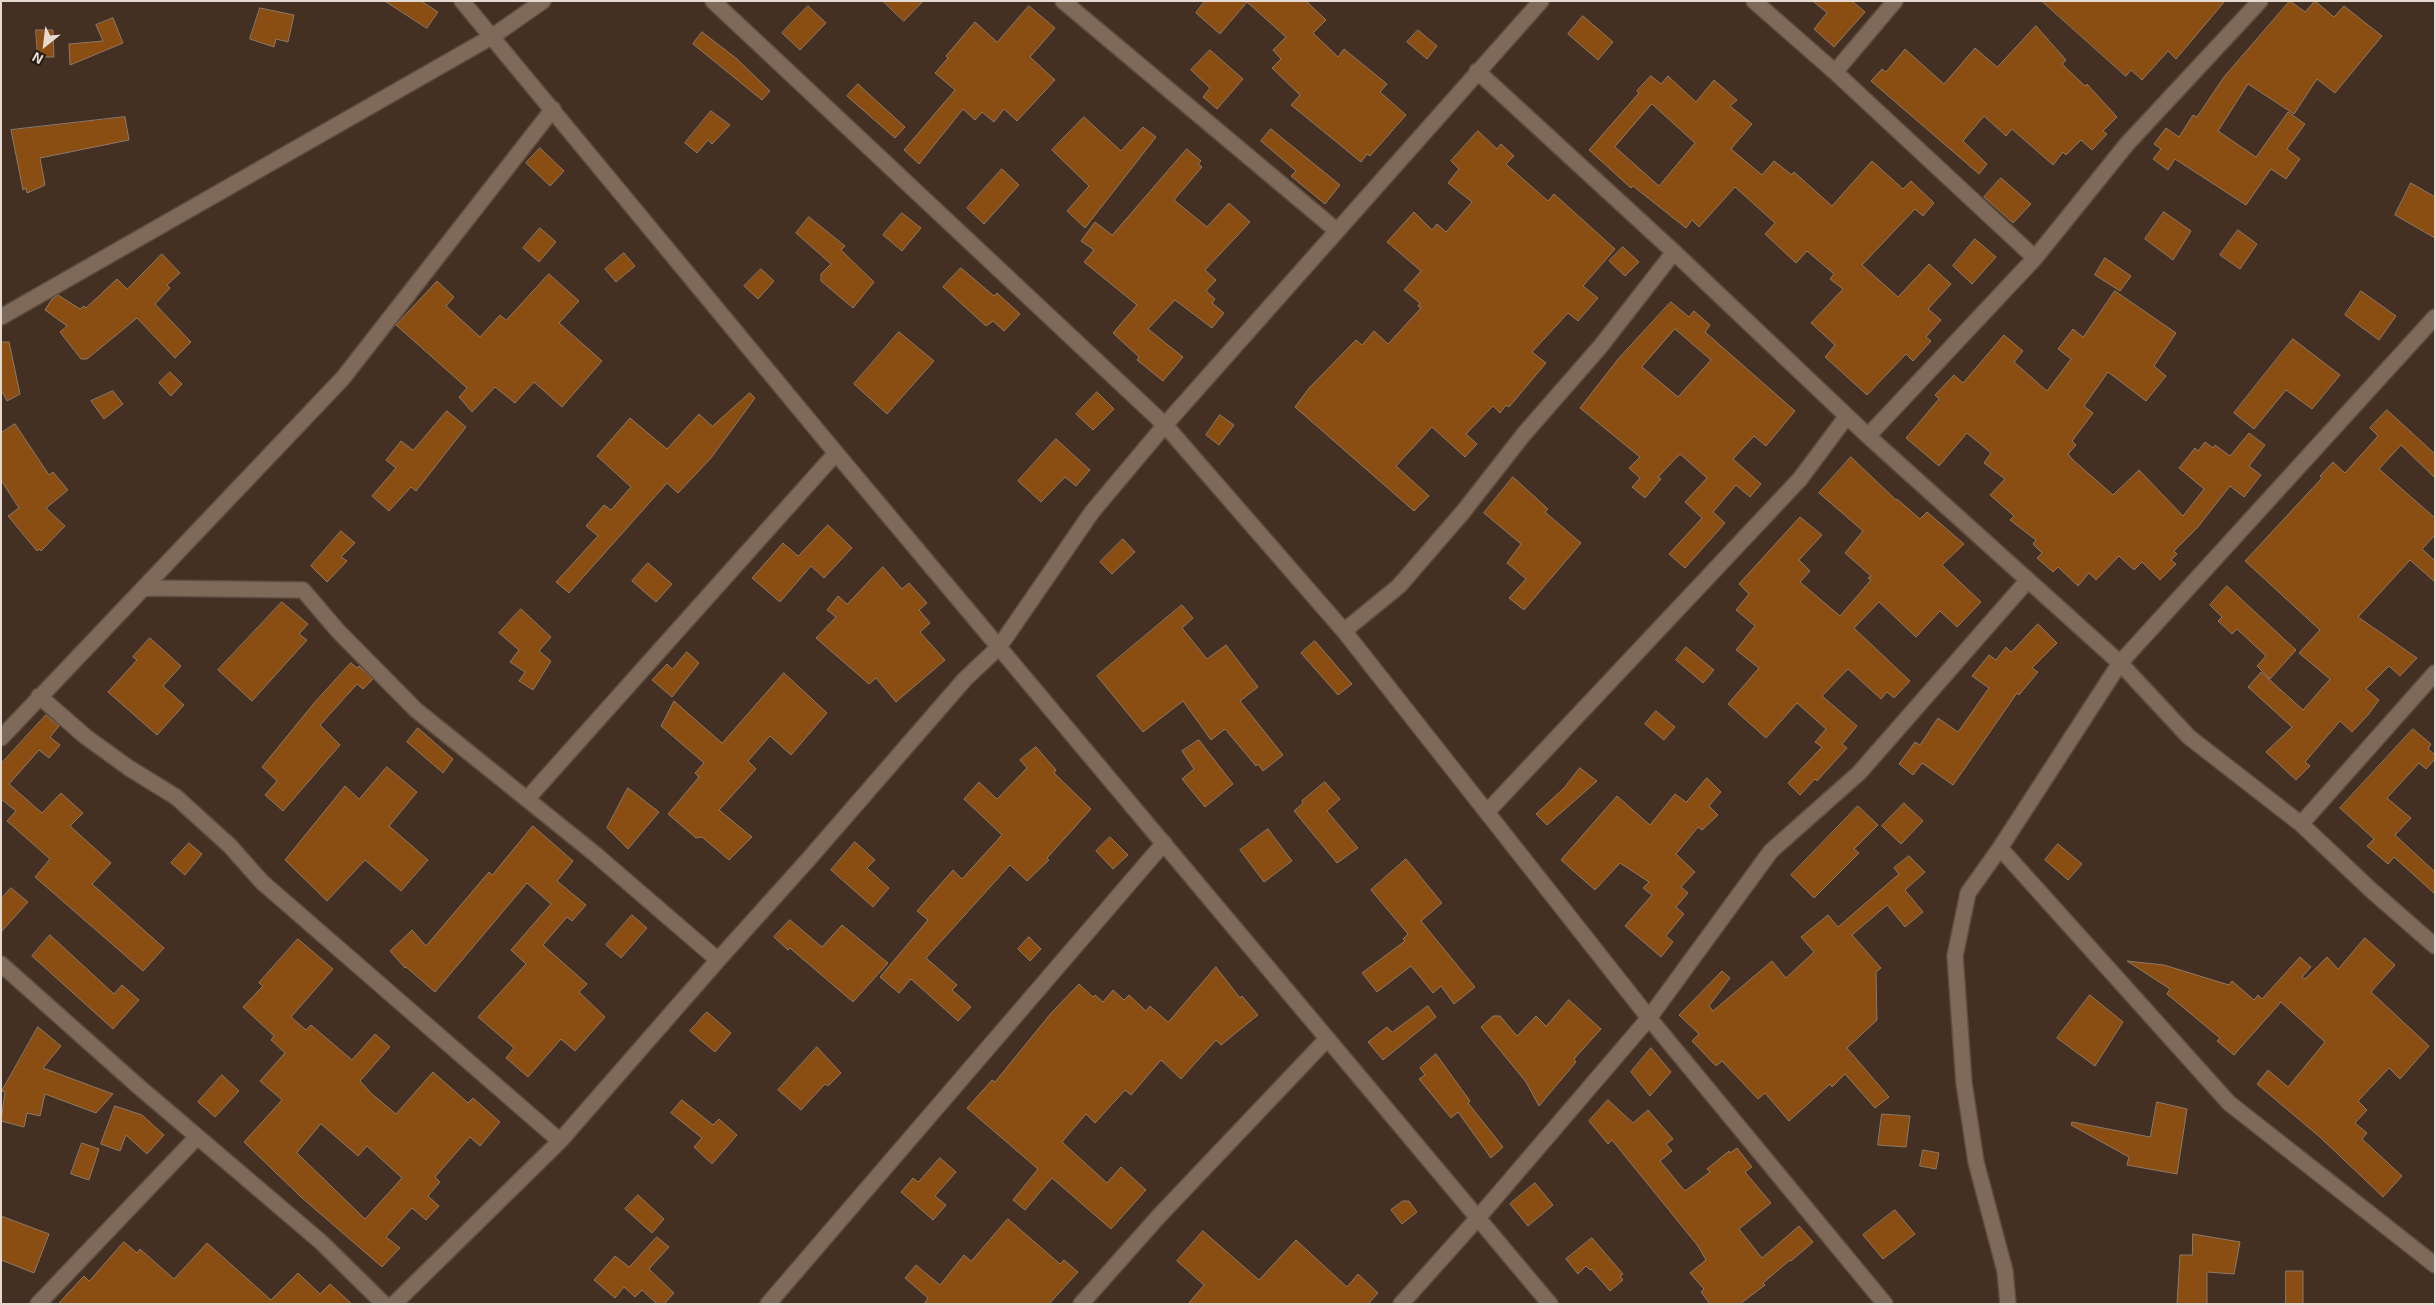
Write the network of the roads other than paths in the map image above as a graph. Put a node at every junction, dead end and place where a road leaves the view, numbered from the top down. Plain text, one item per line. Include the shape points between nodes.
1 (462, 1) edge
2 (543, 1) edge
3 (713, 1) edge
4 (1063, 1) edge
5 (1540, 1) edge
6 (1754, 1) edge
7 (1895, 1) edge
8 (2260, 1) edge
9 (493, 36) junction
10 (1477, 71) junction
11 (1835, 72) junction
12 (554, 109) junction
13 (1336, 230) junction
14 (1674, 252) junction
15 (2035, 258) junction
16 (1, 317) edge
17 (2435, 317) edge
18 (1847, 416) junction
19 (1165, 426) junction
20 (1868, 436) junction
21 (836, 453) junction
22 (2028, 580) junction
23 (145, 588) junction
24 (1344, 631) junction
25 (999, 646) junction
26 (2120, 663) junction
27 (2435, 673) edge
28 (40, 696) junction
29 (1, 738) edge
30 (527, 799) junction
31 (1487, 812) junction
32 (2301, 824) junction
33 (1164, 843) junction
34 (2000, 848) junction
35 (2435, 946) edge
36 (718, 960) junction
37 (1, 964) edge
38 (1649, 1018) junction
39 (1327, 1039) junction
40 (197, 1137) junction
41 (560, 1141) junction
42 (1478, 1219) junction
43 (2435, 1264) edge
44 (38, 1304) edge
45 (384, 1304) edge
46 (394, 1304) edge
47 (768, 1304) edge
48 (1081, 1304) edge
49 (1401, 1304) edge
50 (1550, 1304) edge
51 (1885, 1304) edge
52 (2008, 1304) edge

1 - 9 street
2 - 9 street
3 - 19 street
4 - 13 street
5 - 10 street
6 - 11 street
7 - 11 street
8 - 15 street via 2127,144
9 - 12 street
9 - 16 street
10 - 13 street
10 - 14 street
11 - 15 street
12 - 21 street
12 - 23 street via 343,378
13 - 19 street
14 - 18 street
14 - 24 street via 1600,347 1399,586
15 - 20 street
17 - 26 street
18 - 20 street
18 - 31 street via 1800,479
19 - 24 street
19 - 25 street via 1092,512
20 - 22 street
21 - 25 street
21 - 30 street
22 - 26 street
22 - 38 street via 1859,773 1771,851
23 - 28 street
23 - 30 street via 303,590 338,631 416,710
24 - 31 street
25 - 33 street
25 - 36 street via 965,679
26 - 32 street via 2189,737
26 - 34 street
27 - 32 street
28 - 29 street
28 - 41 street via 86,738 176,797 230,846 262,882
30 - 36 street
31 - 38 street
32 - 35 street
33 - 39 street
33 - 47 street
34 - 43 street via 2229,1104
34 - 52 street via 1968,893 1955,956 1964,1083 1976,1162 2005,1271
36 - 41 street
37 - 40 street
38 - 42 street
38 - 51 street
39 - 42 street
39 - 48 street
40 - 44 street
40 - 45 street via 321,1242
41 - 46 street
42 - 49 street
42 - 50 street

